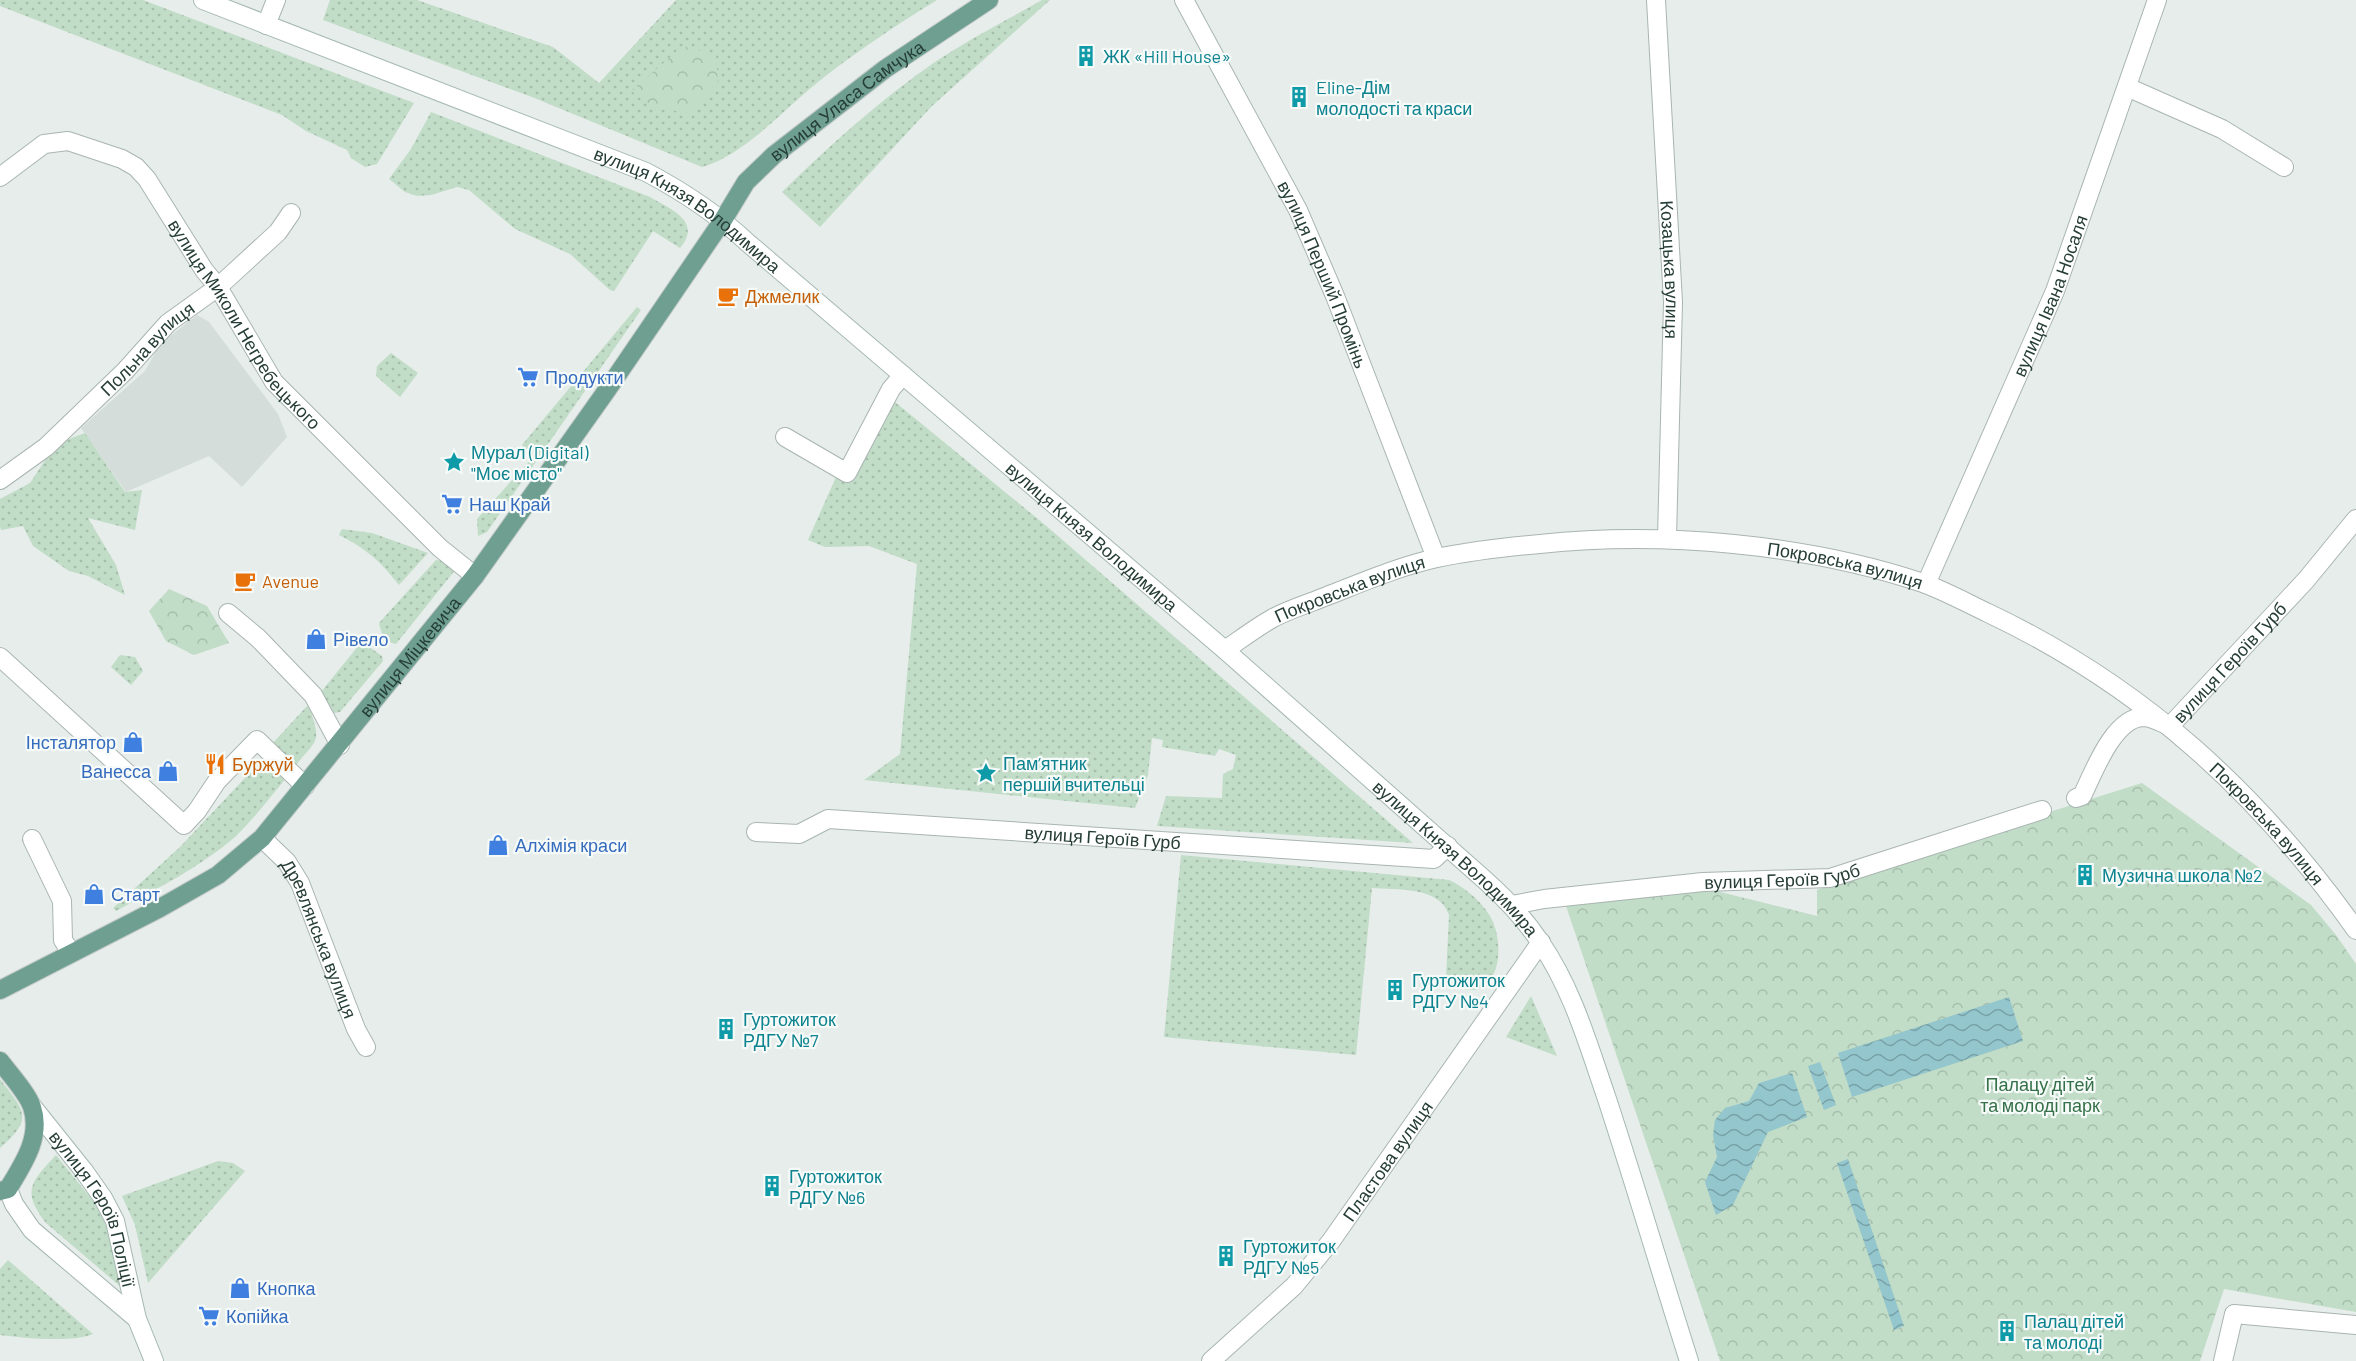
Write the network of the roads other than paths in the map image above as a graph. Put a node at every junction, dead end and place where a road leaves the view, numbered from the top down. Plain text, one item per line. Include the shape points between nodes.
1 (203, 0) edge
2 (276, 0) edge
3 (988, 0) edge
4 (1184, 0) edge
5 (1656, 0) edge
6 (2157, 0) edge
7 (266, 25) junction
8 (2127, 87) junction
9 (2284, 167) dead end
10 (0, 177) edge
11 (291, 213) dead end
12 (723, 220) junction
13 (218, 287) junction
14 (903, 375) junction
15 (785, 437) dead end
16 (0, 480) edge
17 (2356, 519) edge
18 (1667, 538) junction
19 (1436, 558) junction
20 (475, 576) junction
21 (1926, 584) junction
22 (228, 613) dead end
23 (1225, 650) junction
24 (0, 657) edge
25 (2170, 726) junction
26 (340, 745) junction
27 (305, 786) junction
28 (2076, 798) dead end
29 (2042, 810) dead end
30 (756, 832) dead end
31 (262, 838) junction
32 (32, 839) dead end
33 (1449, 846) junction
34 (1512, 905) junction
35 (2356, 930) edge
36 (1541, 942) junction
37 (71, 952) junction
38 (0, 990) edge
39 (366, 1047) dead end
40 (0, 1061) edge
41 (32, 1106) junction
42 (4, 1190) edge
43 (137, 1319) junction
44 (2356, 1325) edge
45 (154, 1361) edge
46 (1211, 1361) edge
47 (1689, 1361) edge
48 (2223, 1361) edge

1 - 7 street, вулиця Князя Володимира
2 - 7 street
3 - 12 main road, вулиця Уласа Самчука via 885,69 774,155 746,182
4 - 19 street, вулиця Перший Промінь via 1298,210
5 - 18 street, Козацька вулиця via 1673,302
6 - 8 street, вулиця Івана Носаля
7 - 12 street, вулиця Князя Володимира via 646,171
8 - 9 street via 2222,129
8 - 21 street, вулиця Івана Носаля via 2055,291
10 - 13 street, вулиця Миколи Негребецького via 44,144 56,141 68,141 122,159 147,178
11 - 13 street, Польна вулиця via 279,232
12 - 14 street, вулиця Князя Володимира
12 - 20 main road, вулиця Міцкевича
13 - 16 street, Польна вулиця via 168,323 125,371 46,447
13 - 20 street, вулиця Миколи Негребецького via 274,382 440,548
14 - 15 street via 891,389 847,473
14 - 23 street, вулиця Князя Володимира
17 - 25 street, вулиця Героїв Гурб via 2306,580
18 - 19 street, Покровська вулиця via 1585,539
18 - 21 street, Покровська вулиця via 1843,561
19 - 23 street, Покровська вулиця via 1275,617
20 - 26 main road, вулиця Міцкевича
21 - 25 street, Покровська вулиця via 2025,631 2086,666
22 - 26 street via 313,695
23 - 33 street, вулиця Князя Володимира
24 - 27 street via 184,825 257,740
25 - 28 street, вулиця Героїв Гурб via 2143,717 2126,723 2109,741 2082,796
25 - 35 street, Покровська вулиця via 2271,821
26 - 27 main road, вулиця Міцкевича
27 - 31 main road, вулиця Міцкевича
29 - 34 street, вулиця Героїв Гурб via 1830,878 1703,882
30 - 33 street, вулиця Героїв Гурб via 799,834 828,819 1434,859
31 - 37 main road, вулиця Міцкевича via 218,875
31 - 39 street, Древлянська вулиця via 287,862 300,883
32 - 37 street via 62,901 63,940
33 - 34 street, вулиця Князя Володимира
34 - 36 street, вулиця Князя Володимира
36 - 46 street, Пластова вулиця via 1331,1241 1294,1286
36 - 47 street, вулиця Князя Володимира via 1581,1024
37 - 38 main road, вулиця Міцкевича
40 - 41 main road
41 - 42 main road via 36,1133 27,1157
41 - 43 street, вулиця Героїв Поліції via 84,1171 115,1221
42 - 43 street, вулиця Героїв Поліції via 32,1230
43 - 45 street, вулиця Героїв Поліції
44 - 48 street via 2234,1314

